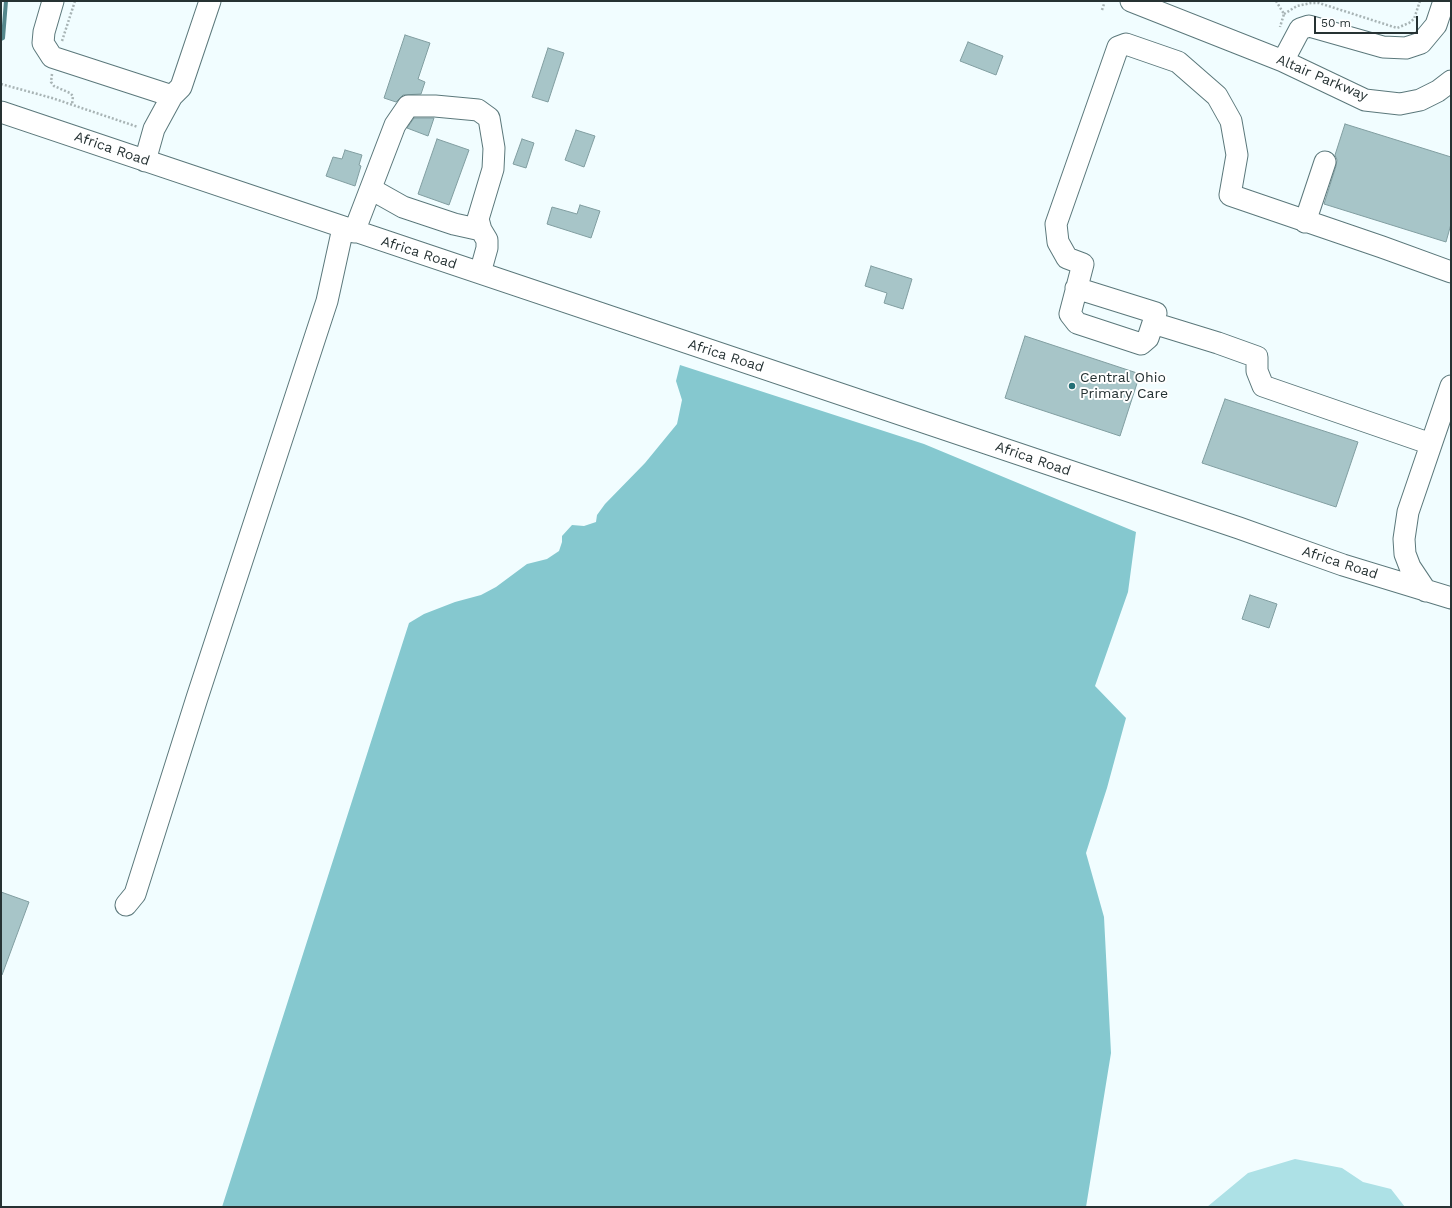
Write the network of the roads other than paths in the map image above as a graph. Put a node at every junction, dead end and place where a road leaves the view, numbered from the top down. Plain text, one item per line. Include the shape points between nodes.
1 (53, 1) edge
2 (210, 1) edge
3 (1131, 1) edge
4 (1444, 1) edge
5 (1283, 61) junction
6 (1451, 81) edge
7 (172, 96) junction
8 (1, 112) edge
9 (145, 160) junction
10 (1325, 162) dead end
11 (371, 189) junction
12 (1305, 222) junction
13 (349, 230) junction
14 (481, 230) junction
15 (1451, 272) edge
16 (480, 273) junction
17 (1076, 288) junction
18 (1153, 323) junction
19 (1451, 386) edge
20 (1431, 444) junction
21 (1426, 591) junction
22 (1451, 598) edge
23 (126, 905) dead end

1 - 7 street via 43,43 52,57
2 - 7 street via 181,87
3 - 5 street, Altair Parkway
4 - 5 street via 1436,25 1421,42 1406,48 1383,47 1309,26 1300,29
5 - 6 street, Altair Parkway via 1365,100 1400,104 1420,100 1438,92
7 - 9 street via 153,132
8 - 9 street, Africa Road
9 - 13 street, Africa Road
10 - 12 street
11 - 13 street
11 - 14 street via 403,207
11 - 14 street via 395,125 408,106 478,110 489,118 494,148 493,170 478,219
12 - 15 street
12 - 17 street via 1230,195 1237,155 1231,121 1217,96 1178,62 1126,44 1118,47 1056,224 1058,242 1067,258 1083,264
13 - 16 street, Africa Road
13 - 23 street via 135,894
14 - 16 street via 487,240 487,248
16 - 21 street, Africa Road
17 - 18 street via 1156,313
17 - 18 street via 1070,314 1077,323 1141,344 1148,338
18 - 20 street via 1257,357 1257,371 1263,386
19 - 20 street
20 - 21 street via 1408,512 1404,540 1405,554 1410,567
21 - 22 street, Africa Road

